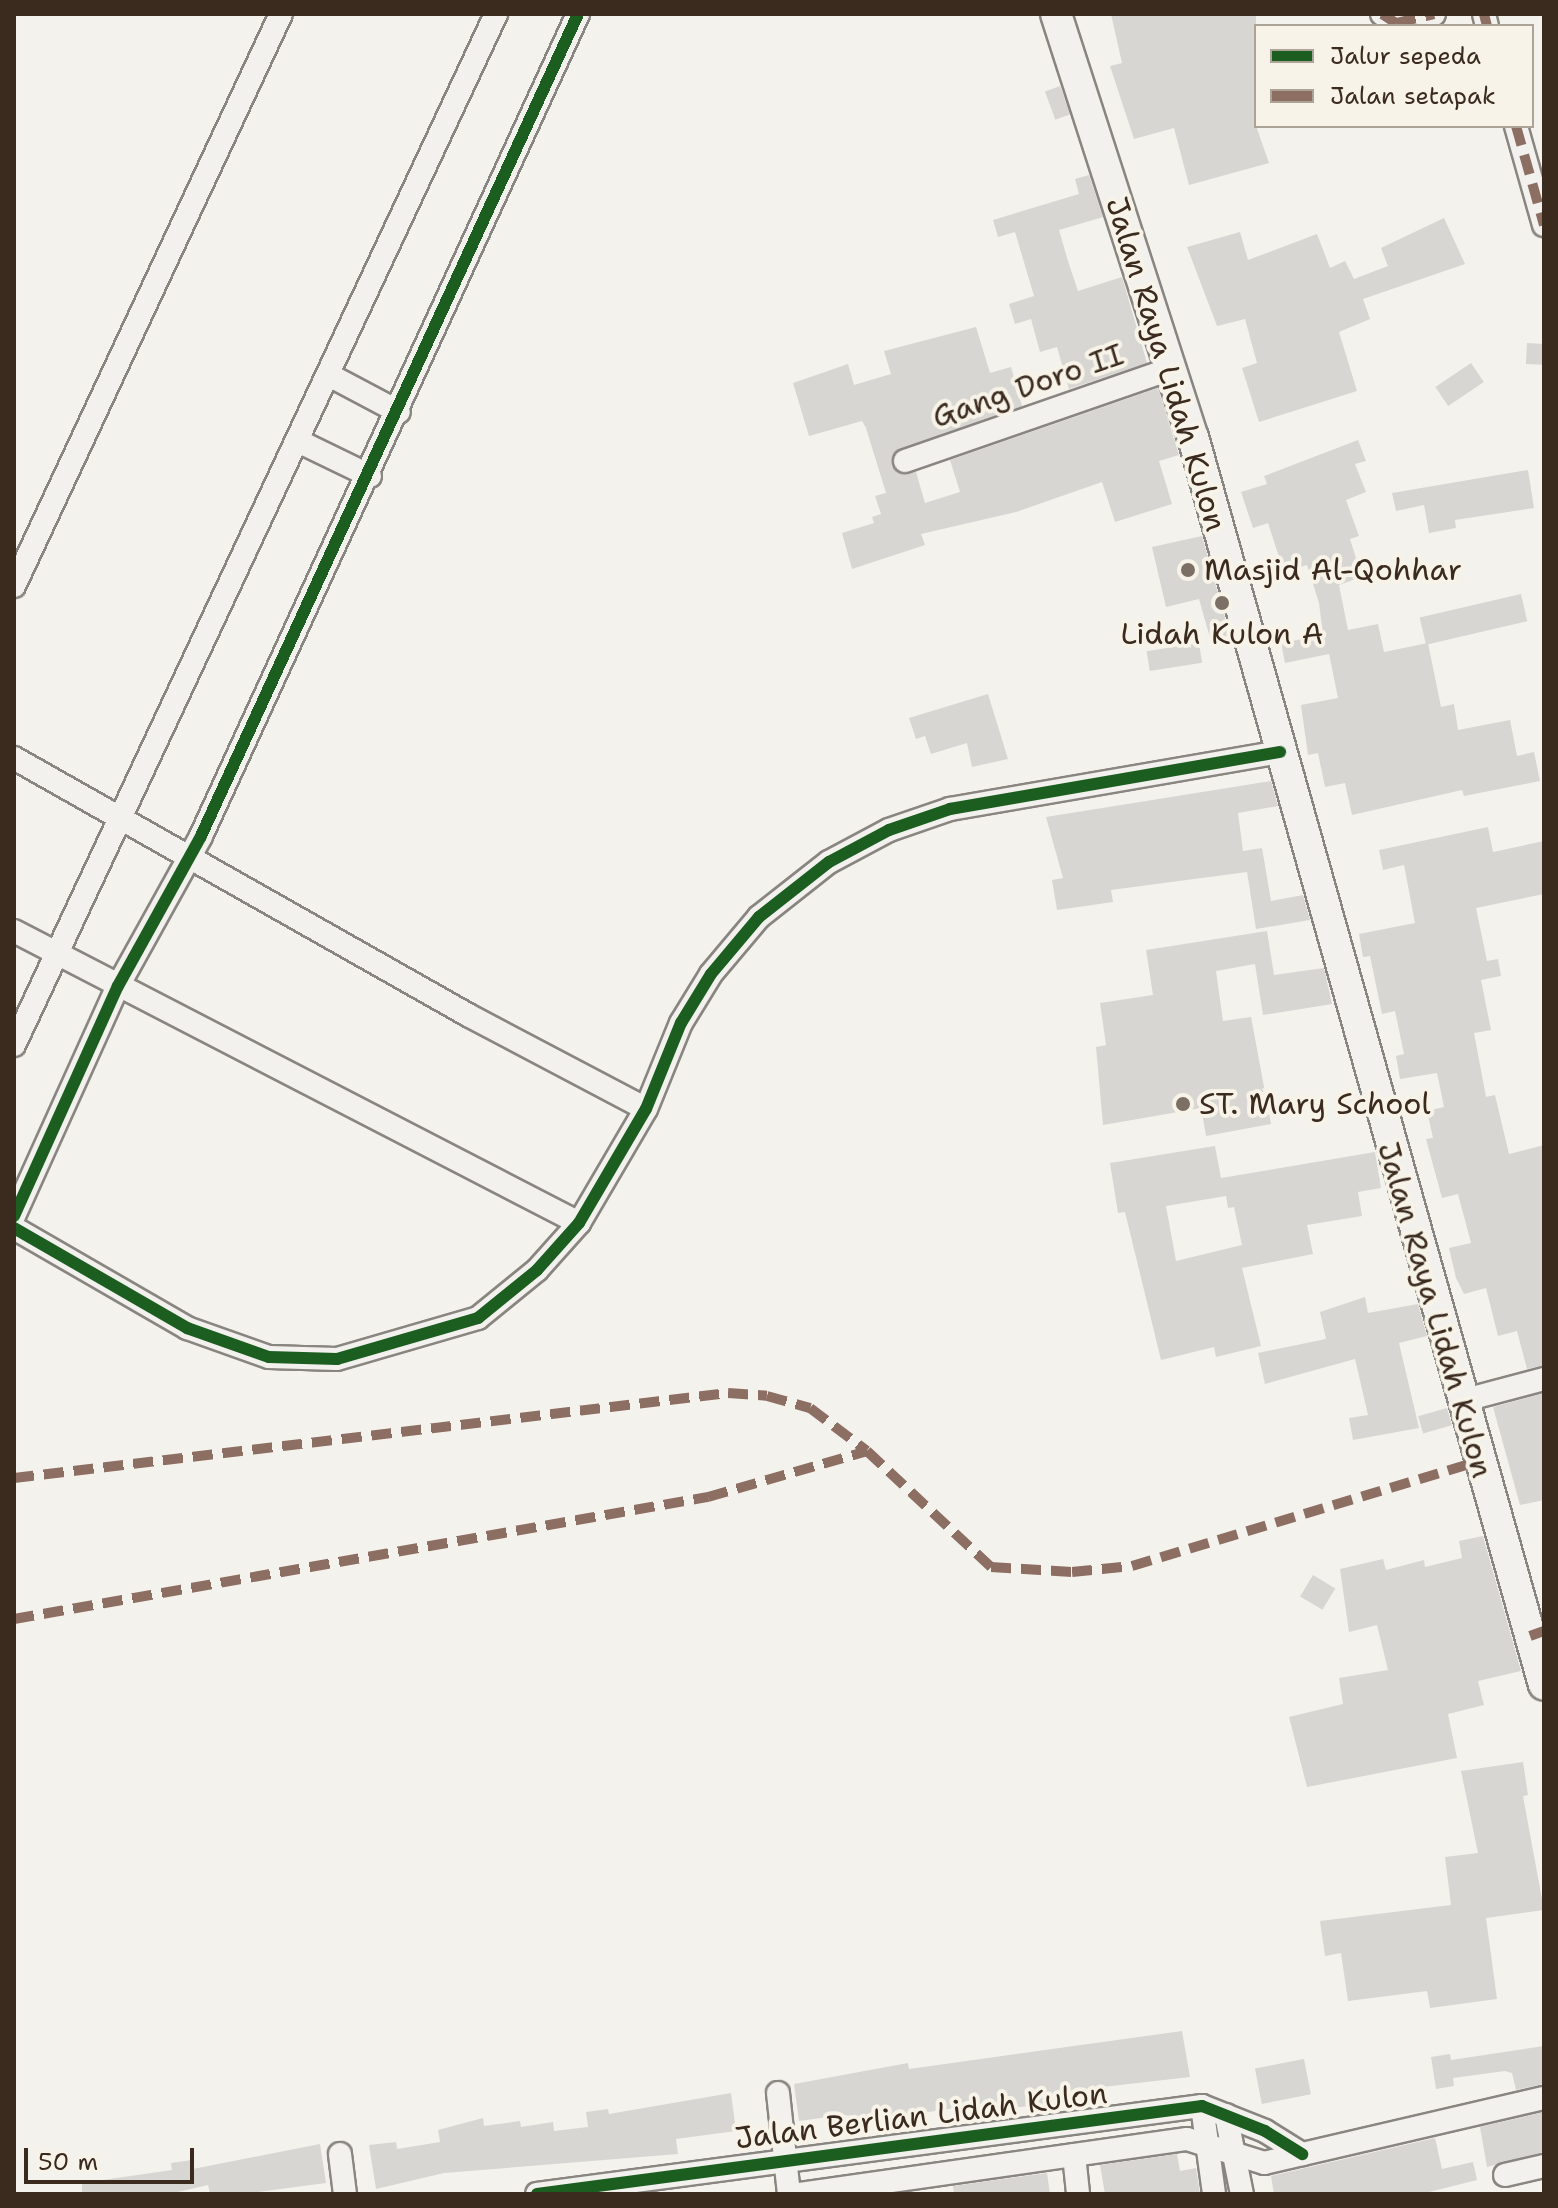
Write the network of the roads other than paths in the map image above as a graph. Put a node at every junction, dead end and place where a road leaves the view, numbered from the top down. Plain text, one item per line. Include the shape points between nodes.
1 (281, 14) edge
2 (496, 14) edge
3 (578, 14) edge
4 (1056, 14) edge
5 (1382, 14) edge
6 (1434, 14) edge
7 (1517, 128) edge
8 (1544, 225) edge
9 (1171, 369) junction
10 (329, 375) junction
11 (399, 412) junction
12 (298, 441) junction
13 (905, 461) dead end
14 (370, 476) junction
15 (14, 586) edge
16 (1280, 752) junction
17 (14, 758) edge
18 (124, 819) junction
19 (186, 854) junction
20 (14, 931) edge
21 (56, 954) junction
22 (118, 986) junction
23 (14, 1045) edge
24 (646, 1109) junction
25 (14, 1216) edge
26 (579, 1223) junction
27 (14, 1228) edge
28 (1544, 1379) edge
29 (1461, 1401) junction
30 (1537, 1633) edge
31 (1544, 1685) edge
32 (778, 2093) dead end
33 (1544, 2098) edge
34 (1202, 2106) junction
35 (1226, 2115) junction
36 (1206, 2143) junction
37 (340, 2154) dead end
38 (1302, 2154) junction
39 (1074, 2155) junction
40 (784, 2158) junction
41 (1234, 2158) junction
42 (1544, 2166) edge
43 (1505, 2175) dead end
44 (927, 2185) edge
45 (345, 2194) edge
46 (537, 2194) edge
47 (789, 2194) edge
48 (800, 2194) edge
49 (1078, 2194) edge
50 (1214, 2194) edge
51 (1242, 2194) edge

1 - 15 street
2 - 10 street
3 - 11 street
4 - 9 main road, Jalan Raya Lidah Kulon
5 - 6 street via 1389,23
7 - 8 street
9 - 13 street, Gang Doro II
9 - 16 main road, Jalan Raya Lidah Kulon
10 - 11 street
10 - 12 street
11 - 14 street
12 - 14 street
12 - 18 street
14 - 19 street via 201,836
16 - 24 street via 950,809 889,830 829,862 759,917 711,974 681,1023
16 - 29 main road, Jalan Raya Lidah Kulon
17 - 18 street
18 - 19 street
18 - 21 street
19 - 22 street
19 - 24 street
20 - 21 street
21 - 22 street
21 - 23 street
22 - 25 street
22 - 26 street
24 - 26 street
26 - 27 street via 537,1270 478,1318 337,1359 269,1357 187,1328
28 - 29 street
29 - 30 main road, Jalan Raya Lidah Kulon
30 - 31 main road, Jalan Raya Lidah Kulon
32 - 40 street
33 - 38 street, Jalan Berlian Lidah Kulon
34 - 35 street, Jalan Berlian Lidah Kulon
34 - 36 street
34 - 40 street, Jalan Berlian Lidah Kulon
35 - 38 street, Jalan Berlian Lidah Kulon
35 - 41 street
36 - 39 street, Jalan Berlian Lidah Kulon via 1187,2139
36 - 41 street, Jalan Berlian Lidah Kulon
36 - 50 street
37 - 45 street
38 - 41 street, Jalan Berlian Lidah Kulon via 1264,2163
39 - 44 street, Jalan Berlian Lidah Kulon
39 - 49 street
40 - 46 street, Jalan Berlian Lidah Kulon
40 - 47 street
41 - 51 street
42 - 43 street
44 - 48 street, Jalan Berlian Lidah Kulon

